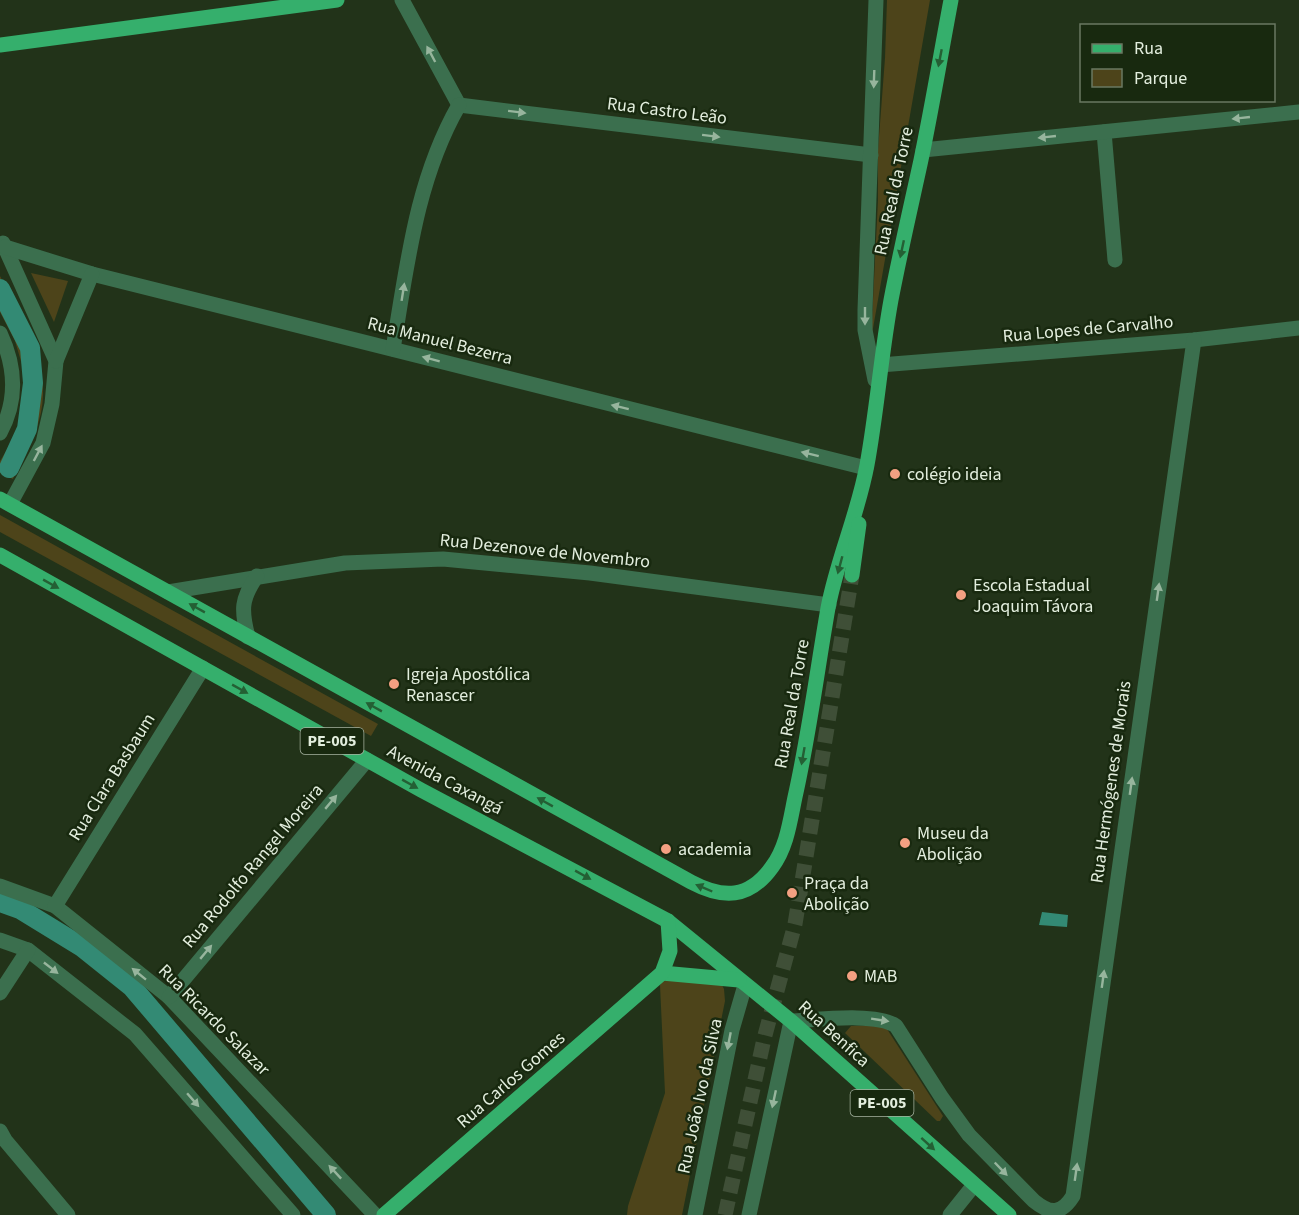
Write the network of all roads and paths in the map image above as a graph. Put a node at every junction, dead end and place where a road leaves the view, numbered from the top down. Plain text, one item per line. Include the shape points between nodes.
1 (337, 0) edge
2 (402, 0) edge
3 (876, 0) edge
4 (951, 0) edge
5 (0, 45) edge
6 (459, 105) junction
7 (1299, 112) edge
8 (1104, 132) junction
9 (923, 150) junction
10 (871, 155) junction
11 (2, 242) edge
12 (1115, 260) dead end
13 (92, 274) junction
14 (1299, 328) edge
15 (0, 333) edge
16 (1194, 340) junction
17 (393, 350) junction
18 (56, 361) junction
19 (880, 365) junction
20 (877, 389) junction
21 (0, 433) edge
22 (866, 468) junction
23 (5, 502) edge
24 (0, 555) edge
25 (852, 575) tunnel mouth
26 (257, 576) junction
27 (168, 592) junction
28 (829, 605) junction
29 (248, 637) junction
30 (203, 668) junction
31 (367, 760) junction
32 (633, 851) joint
33 (0, 886) edge
34 (55, 906) junction
35 (668, 921) junction
36 (0, 940) edge
37 (28, 950) junction
38 (662, 973) junction
39 (742, 982) junction
40 (0, 993) edge
41 (169, 997) junction
42 (791, 1021) junction
43 (0, 1131) edge
44 (974, 1185) junction
45 (68, 1215) edge
46 (293, 1215) edge
47 (375, 1215) edge
48 (384, 1215) edge
49 (695, 1215) edge
50 (749, 1215) edge
51 (950, 1215) edge
52 (1009, 1215) edge

1 - 5 main road
6 -> 2 street
3 -> 10 street, Rua Real da Torre
4 -> 9 main road, Rua Real da Torre
6 -> 10 street, Rua Castro Leão
17 -> 6 street via 411,242 427,176
7 -> 8 street
8 -> 9 street
8 - 12 street
9 -> 19 main road, Rua Real da Torre
10 -> 20 street, Rua Real da Torre via 866,330
11 - 13 street, Rua Manuel Bezerra
11 - 18 street
13 - 17 street, Rua Manuel Bezerra
13 - 18 street
14 - 16 street, Rua Lopes de Carvalho
15 - 21 street via 14,378 8,419
16 - 19 street, Rua Lopes de Carvalho
42 -> 16 street, Rua Hermógenes de Morais via 890,1021 969,1135 1000,1168 1046,1210 1058,1211 1073,1196
22 -> 17 street, Rua Manuel Bezerra
23 -> 18 street via 43,443
19 - 20 main road, Rua Real da Torre
20 - 22 main road, Rua Real da Torre
22 - 25 main road
22 -> 28 main road, Rua Real da Torre / PE-005
23 - 27 main road, Avenida Caxangá / PE-005
24 -> 30 main road, Avenida Caxangá / PE-005
26 - 27 street, Rua Dezenove de Novembro
26 - 28 street, Rua Dezenove de Novembro via 345,563 443,559 590,573
26 - 29 street via 243,601
29 -> 27 main road, Avenida Caxangá / PE-005
28 -> 32 main road, Rua Real da Torre / PE-005 via 788,830 772,867 757,884 727,895 709,892
32 -> 29 main road, Avenida Caxangá / PE-005
30 -> 31 main road, Avenida Caxangá / PE-005
30 - 34 street, Rua Clara Basbaum
31 -> 35 main road, Avenida Caxangá / PE-005
41 -> 31 street, Rua Rodolfo Rangel Moreira
33 - 34 street, Rua Ricardo Salazar
41 -> 34 street, Rua Ricardo Salazar
35 - 38 main road via 670,951
35 - 39 main road, Avenida Caxangá / PE-005
36 - 37 street
37 - 40 street
37 -> 46 street via 135,1034
38 - 39 main road
38 - 48 main road, Rua Carlos Gomes
39 - 42 main road, Rua Benfica / PE-005
39 -> 49 street, Rua João Ivo da Silva
47 -> 41 street, Rua Ricardo Salazar
42 -> 44 main road, Rua Benfica / PE-005
42 -> 50 street
43 - 45 street
44 - 51 street
44 - 52 main road, Rua Benfica / PE-005

